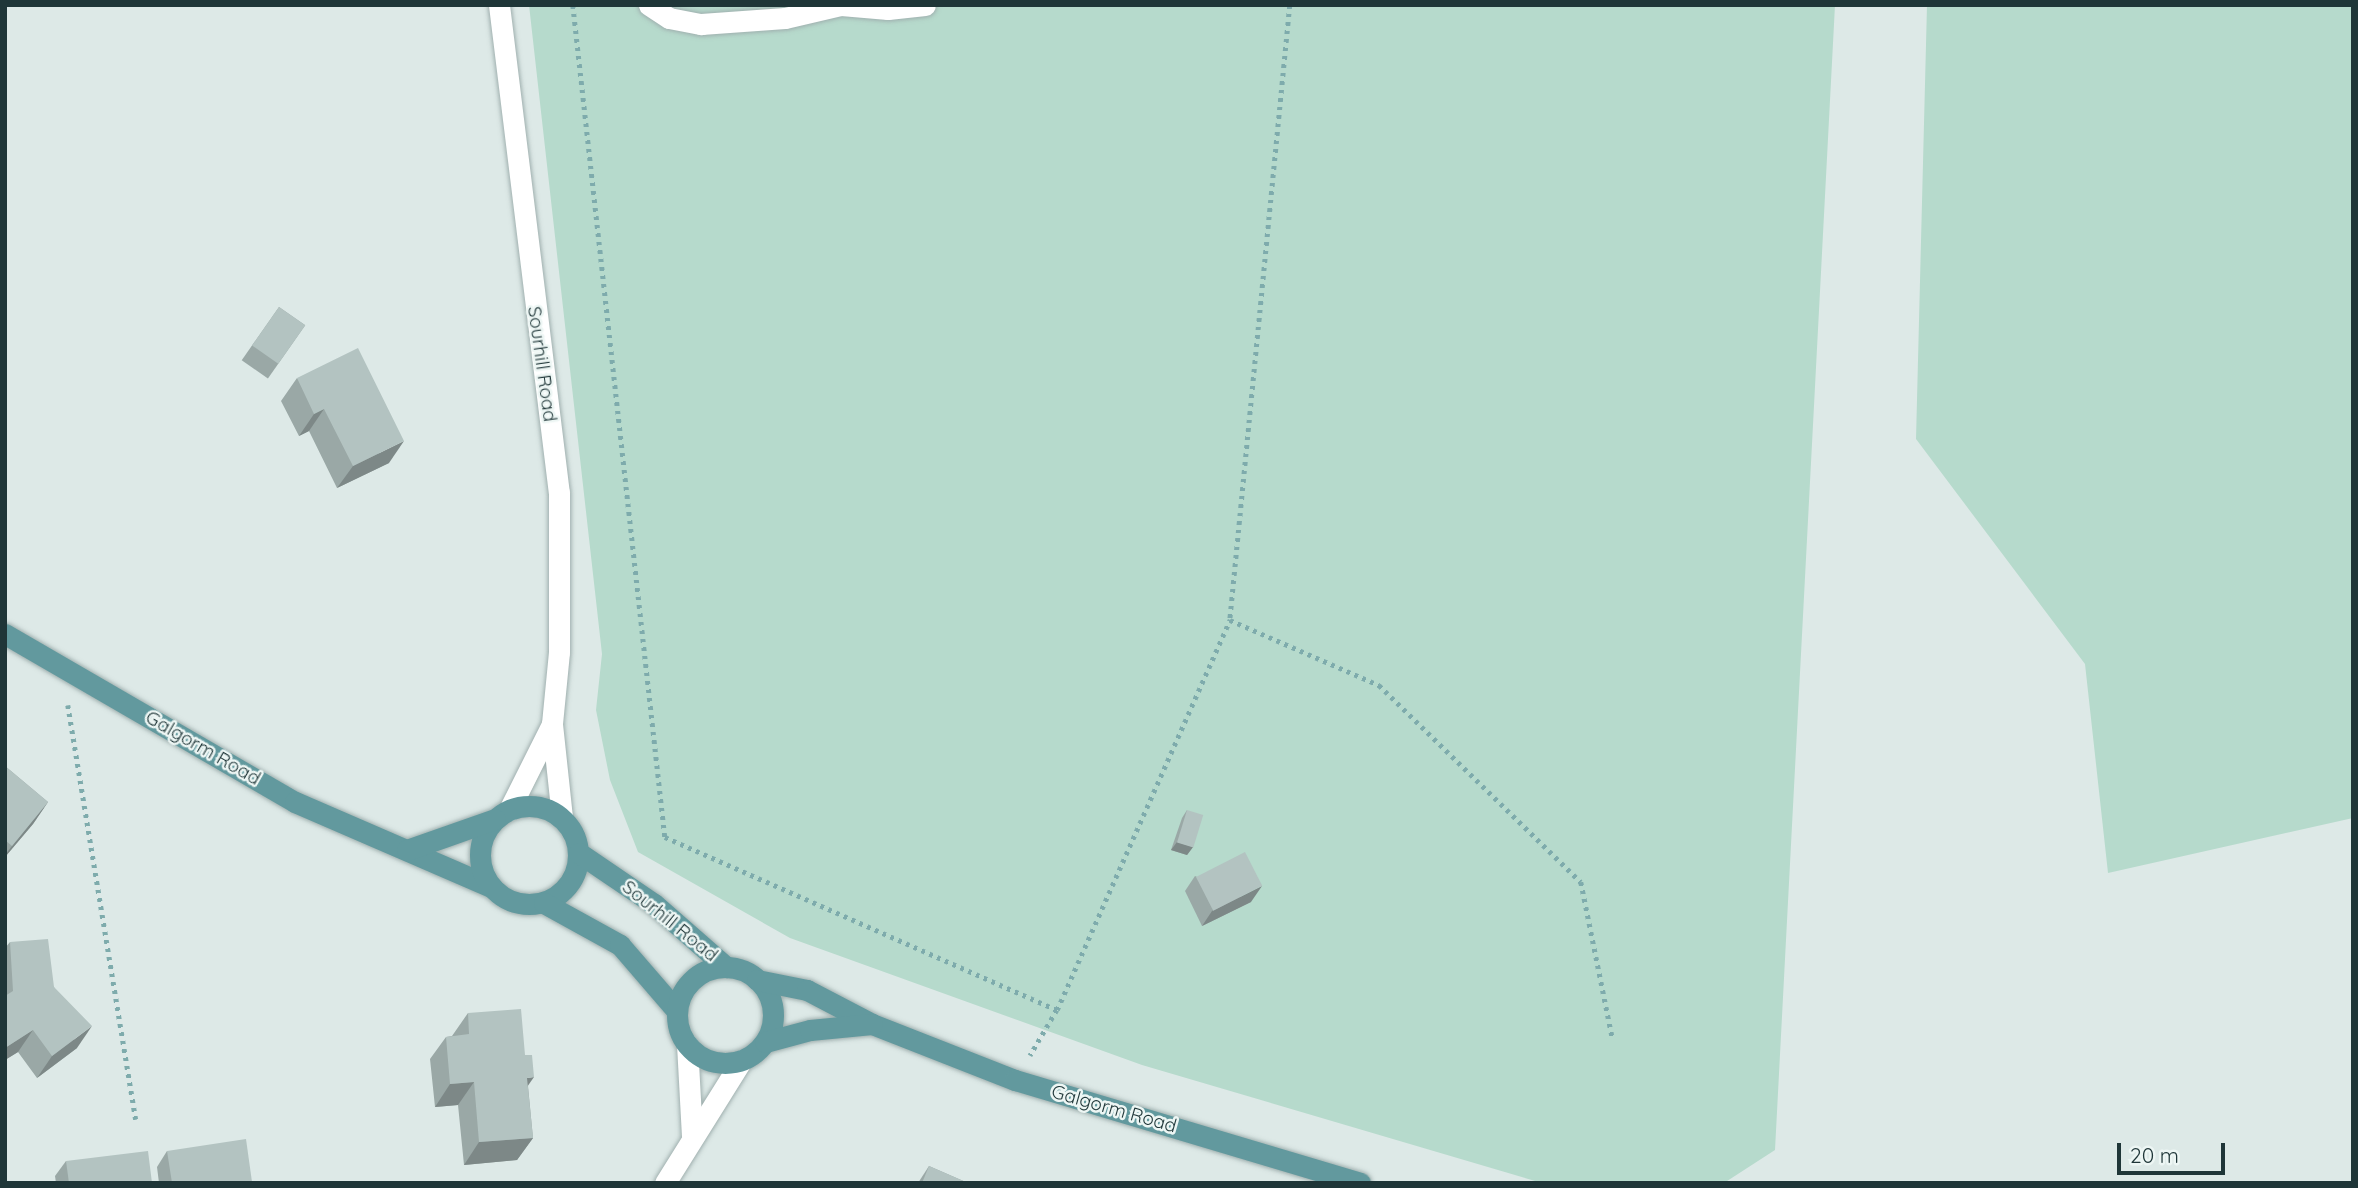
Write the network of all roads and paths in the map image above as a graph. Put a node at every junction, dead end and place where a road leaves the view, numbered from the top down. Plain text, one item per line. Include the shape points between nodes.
1 (499, 5) edge
2 (573, 5) edge
3 (649, 5) edge
4 (841, 5) edge
5 (925, 5) edge
6 (1290, 5) edge
7 (1230, 620) junction
8 (5, 634) edge
9 (62, 666) junction
10 (552, 724) junction
11 (502, 814) junction
12 (562, 818) junction
13 (407, 850) junction
14 (579, 853) junction
15 (491, 887) junction
16 (544, 903) junction
17 (726, 967) junction
18 (757, 980) junction
19 (1057, 1010) junction
20 (677, 1011) junction
21 (872, 1024) junction
22 (1613, 1040) dead end
23 (765, 1042) junction
24 (687, 1044) junction
25 (741, 1060) junction
26 (1015, 1080) junction
27 (135, 1119) dead end
28 (692, 1137) junction
29 (676, 1179) edge
30 (1360, 1183) edge

1 - 10 street, Sourhill Road via 559,492 559,652
2 - 19 path via 665,837
3 - 4 street via 669,18 701,24 786,18
4 - 5 street via 888,9
6 - 7 path
7 - 19 path
7 - 22 path via 1379,685 1581,881
8 - 9 main road, Galgorm Road
9 - 13 main road, Galgorm Road via 295,802
9 - 27 path
10 - 11 street, Sourhill Road
10 - 12 street, Sourhill Road
11 - 12 main road via 542,807
11 - 13 main road
11 - 15 main road via 480,846 480,862
12 - 14 main road
13 - 15 main road, Galgorm Road
14 - 16 main road via 570,884
14 - 17 main road, Sourhill Road via 654,904
15 - 16 main road via 509,901
16 - 20 main road via 620,945
17 - 18 main road
17 - 20 main road via 698,975 684,991
18 - 21 main road, Galgorm Road via 807,990
18 - 23 main road via 771,1003 771,1030
19 - 26 path
20 - 24 main road
21 - 23 main road, Galgorm Road via 810,1030
21 - 26 main road, Galgorm Road
23 - 25 main road
24 - 25 main road via 712,1061
24 - 28 street
25 - 28 street
26 - 30 main road, Galgorm Road
28 - 29 street

